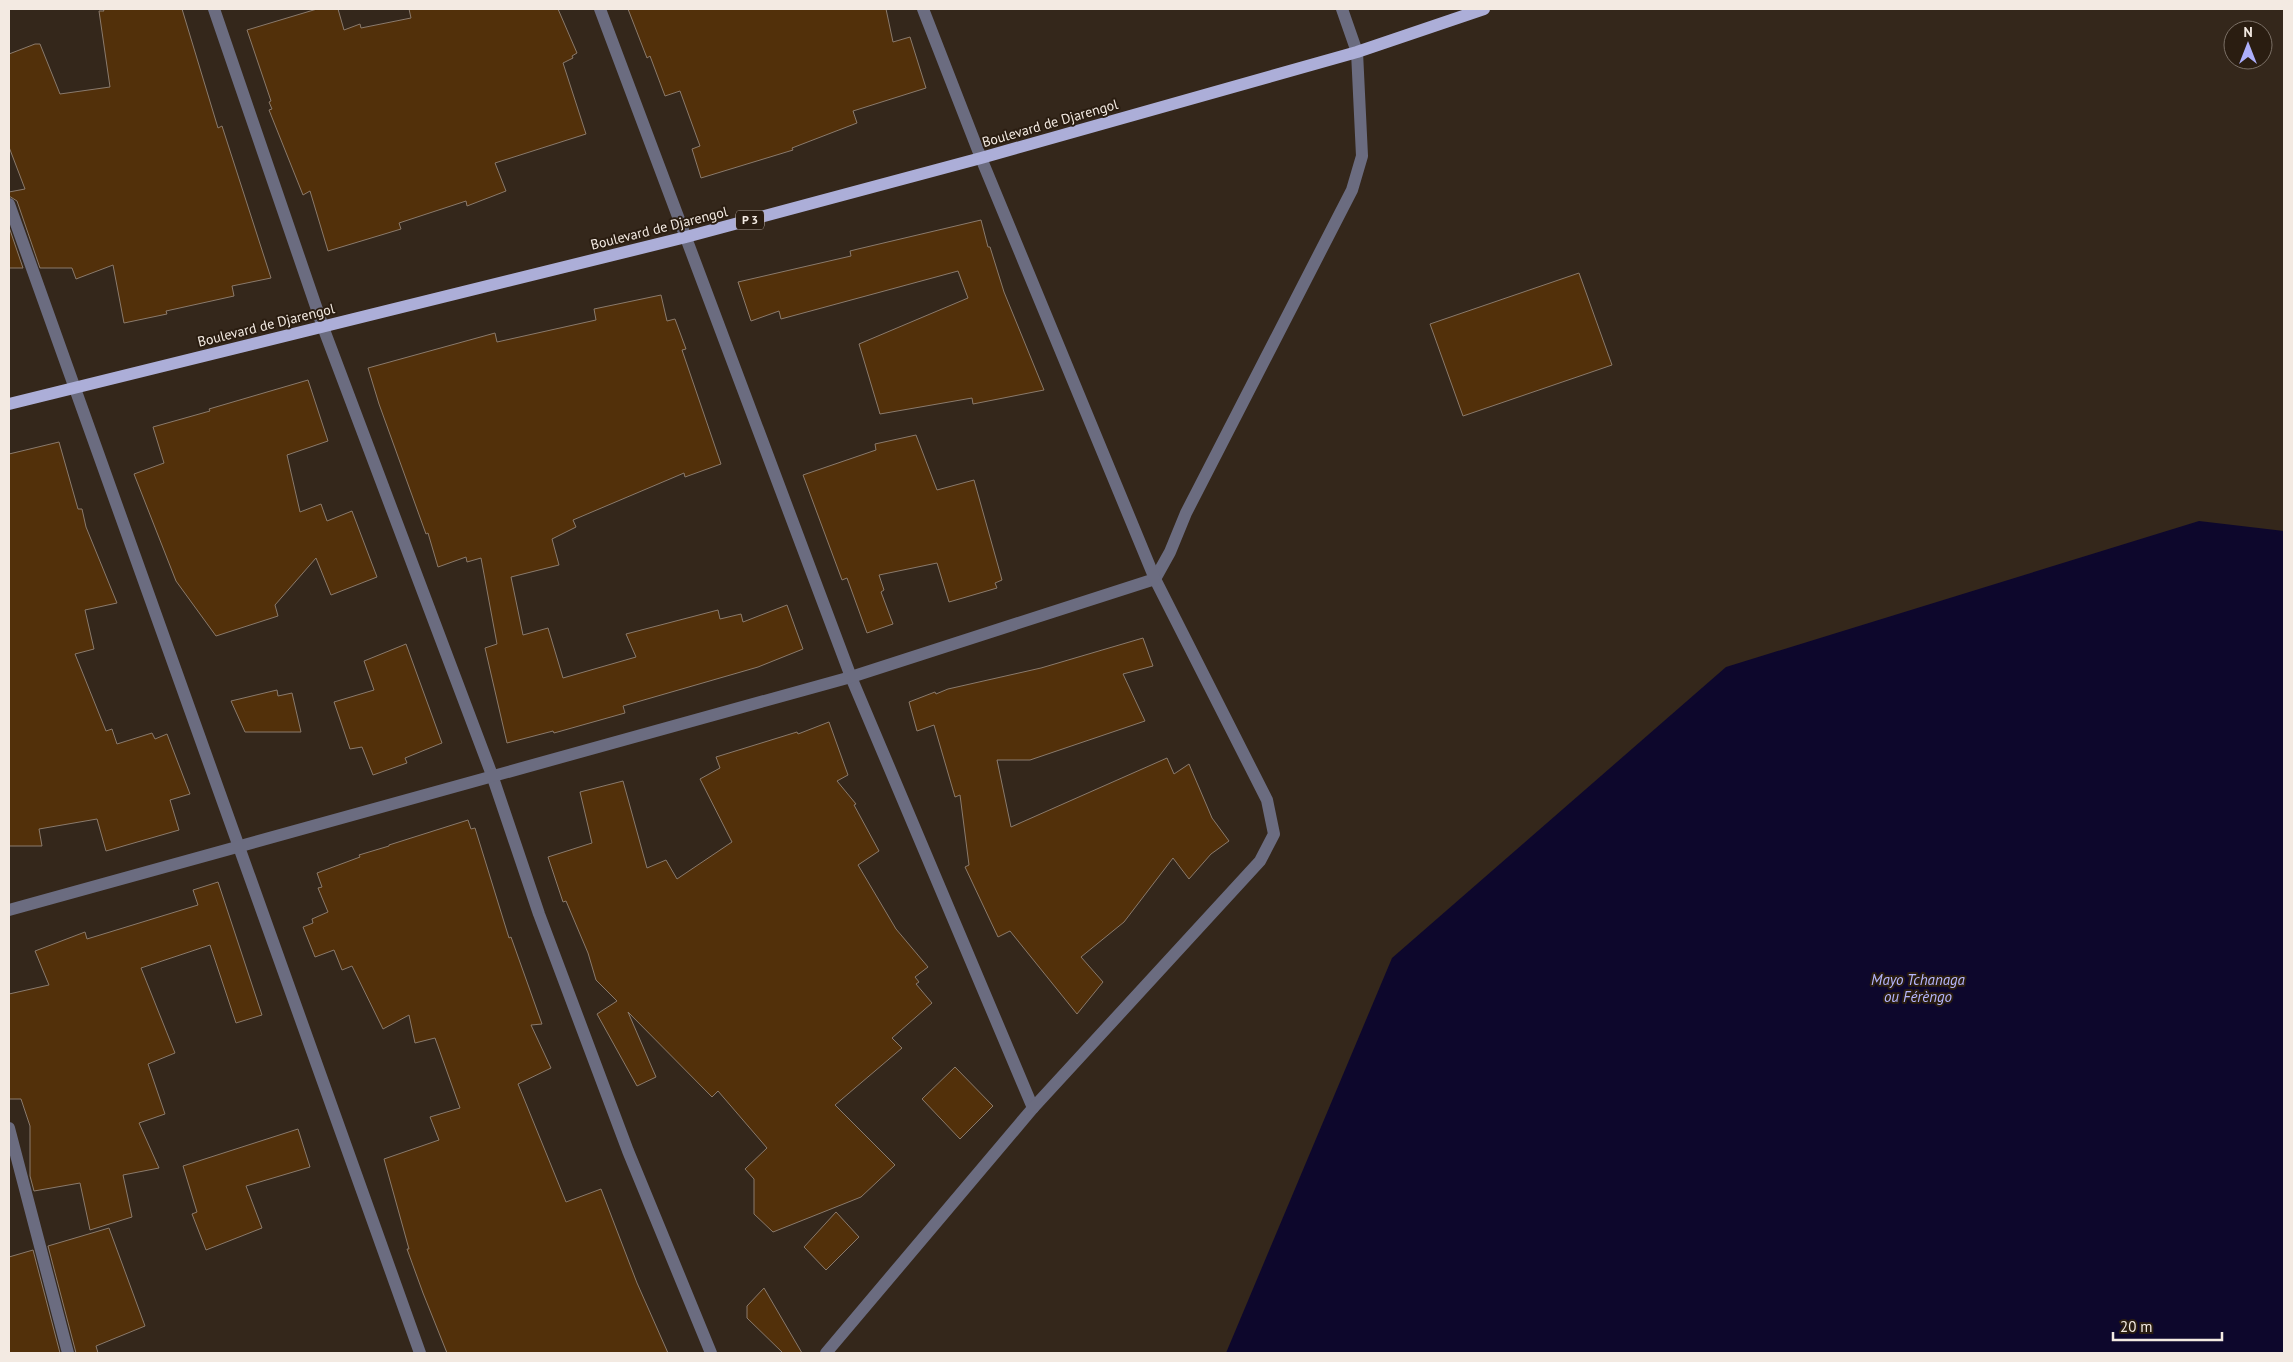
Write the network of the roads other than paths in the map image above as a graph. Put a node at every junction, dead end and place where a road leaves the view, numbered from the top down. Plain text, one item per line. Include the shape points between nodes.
1 (214, 9) edge
2 (600, 9) edge
3 (923, 9) edge
4 (1342, 9) edge
5 (1484, 9) edge
6 (1357, 52) junction
7 (981, 158) junction
8 (9, 204) edge
9 (686, 237) junction
10 (323, 327) junction
11 (76, 388) junction
12 (9, 404) edge
13 (1155, 579) junction
14 (851, 676) junction
15 (492, 775) junction
16 (237, 847) junction
17 (9, 910) edge
18 (1033, 1108) junction
19 (9, 1128) edge
20 (68, 1353) edge
21 (420, 1353) edge
22 (711, 1353) edge
23 (826, 1353) edge

1 - 10 street
2 - 9 street
3 - 7 street
4 - 6 street
5 - 6 main road, Boulevard de Djarengol / P 3
6 - 7 main road, Boulevard de Djarengol / P 3
6 - 13 street via 1362,156 1352,190
7 - 9 main road, Boulevard de Djarengol / P 3
7 - 13 street
8 - 11 street
9 - 10 main road, Boulevard de Djarengol / P 3
9 - 14 street
10 - 11 main road, Boulevard de Djarengol / P 3
10 - 15 street
11 - 12 main road, Boulevard de Djarengol / P 3
11 - 16 street
13 - 14 street
13 - 18 street via 1267,800 1274,834 1260,861
14 - 15 street
14 - 18 street
15 - 16 street
15 - 22 street via 539,914 628,1151
16 - 17 street
16 - 21 street
18 - 23 street
19 - 20 street

